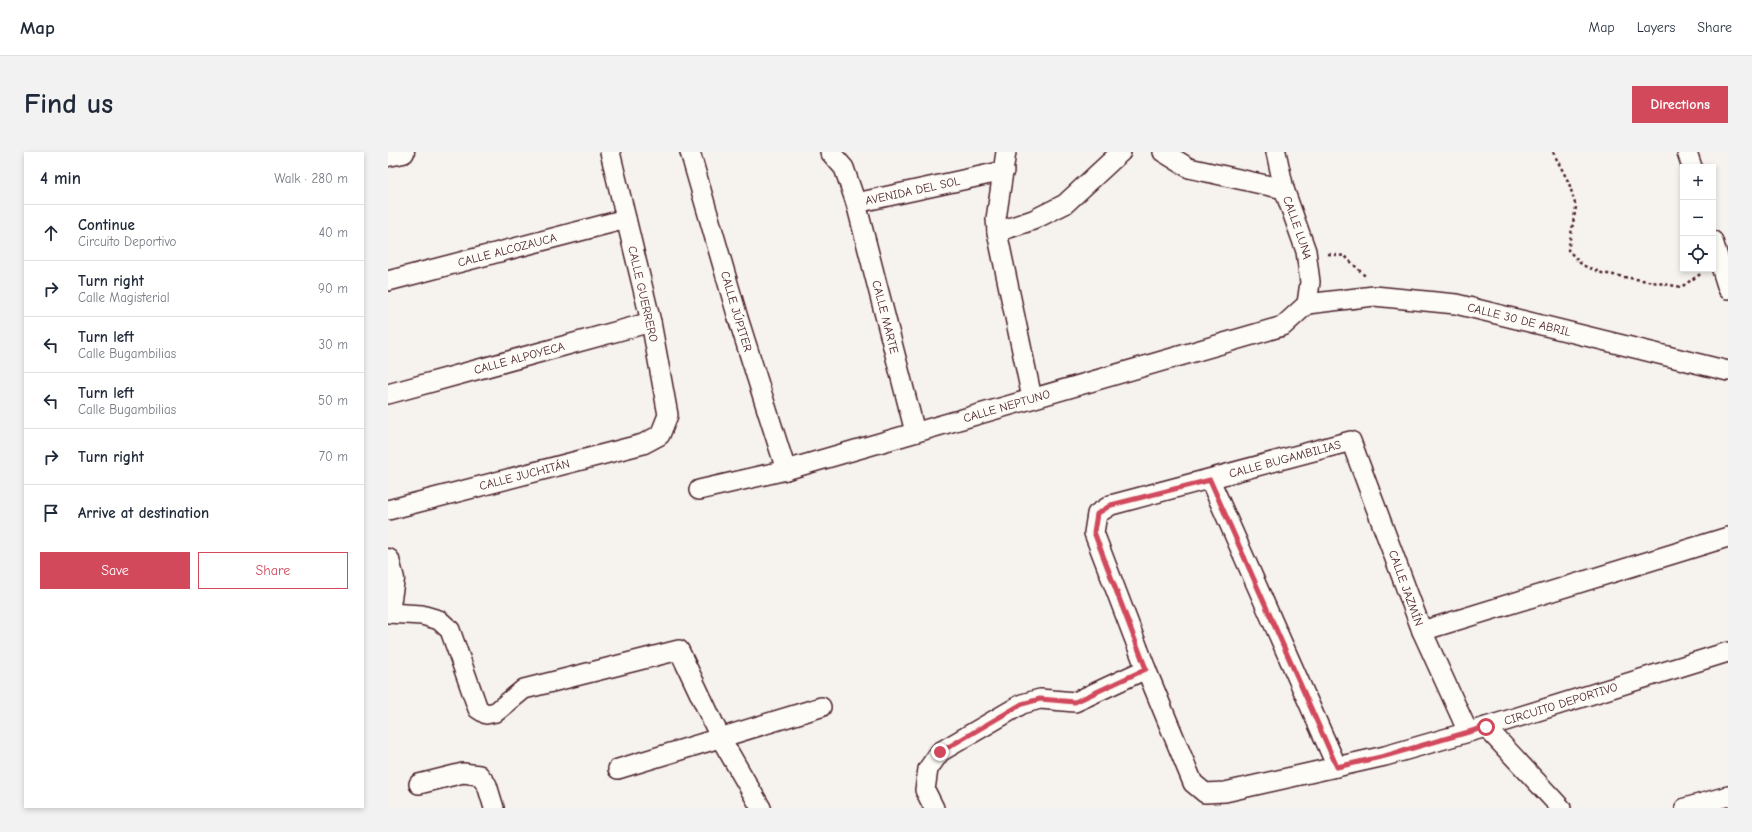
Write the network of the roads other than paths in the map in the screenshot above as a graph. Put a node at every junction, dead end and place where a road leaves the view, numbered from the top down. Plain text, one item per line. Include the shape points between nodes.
1 (403, 152) edge
2 (610, 152) edge
3 (690, 152) edge
4 (830, 152) edge
5 (1006, 152) edge
6 (1121, 152) edge
7 (1163, 152) edge
8 (1276, 152) edge
9 (1687, 152) edge
10 (388, 155) edge
11 (1691, 164) edge
12 (1004, 171) junction
13 (1284, 189) junction
14 (856, 203) junction
15 (626, 219) junction
16 (997, 232) junction
17 (1728, 238) edge
18 (1716, 240) edge
19 (1716, 251) edge
20 (388, 281) edge
21 (1728, 289) edge
22 (1307, 304) junction
23 (651, 322) junction
24 (1728, 371) edge
25 (388, 394) edge
26 (1032, 398) junction
27 (916, 432) junction
28 (660, 435) joint
29 (1351, 441) joint
30 (786, 470) junction
31 (1210, 480) junction
32 (698, 490) dead end
33 (388, 510) edge
34 (1728, 538) edge
35 (388, 560) edge
36 (388, 612) edge
37 (1422, 631) junction
38 (1728, 652) edge
39 (1146, 669) junction
40 (821, 707) dead end
41 (1477, 729) junction
42 (720, 737) junction
43 (1337, 767) junction
44 (618, 769) dead end
45 (419, 784) dead end
46 (1205, 793) joint
47 (1728, 796) edge
48 (494, 808) edge
49 (761, 808) edge
50 (934, 808) edge
51 (1561, 808) edge
52 (1685, 808) edge

1 - 10 street
2 - 15 street, CALLE GUERRERO
3 - 30 street, CALLE JÚPITER via 738,318
4 - 14 street, AVENIDA DEL SOL via 844,168
5 - 12 street
6 - 16 street via 1065,204 1033,220
7 - 13 street via 1189,168
8 - 13 street, CALLE LUNA
9 - 11 street
12 - 14 street, AVENIDA DEL SOL
12 - 16 street via 996,219
13 - 22 street, CALLE LUNA via 1306,252 1310,282
14 - 27 street, CALLE MARTE
15 - 20 street, CALLE ALCOZAUCA
15 - 23 street, CALLE GUERRERO
16 - 26 street
17 - 18 street
19 - 21 street
22 - 24 street, CALLE 30 DE ABRIL via 1374,296 1456,304
22 - 26 street, CALLE NEPTUNO via 1283,326
23 - 25 street, CALLE ALPOYECA
23 - 28 street, CALLE GUERRERO via 668,414
26 - 27 street, CALLE NEPTUNO
27 - 30 street, CALLE NEPTUNO
28 - 33 street, CALLE JUCHITÁN via 643,444
29 - 31 street, CALLE BUGAMBILIAS
29 - 37 street, CALLE JAZMÍN
30 - 32 street, CALLE NEPTUNO
31 - 39 street, CALLE BUGAMBILIAS via 1111,505 1097,514 1094,532
31 - 43 street
34 - 37 street
35 - 36 street via 394,579
36 - 42 street via 422,615 439,620 450,630 478,709 486,714 496,712 524,689 679,650
37 - 41 street, CALLE JAZMÍN
38 - 41 street, CIRCUITO DEPORTIVO
39 - 46 street, CALLE BUGAMBILIAS via 1193,783
39 - 50 street via 1075,702 1040,699 1022,704 940,752 928,769 925,790
40 - 42 street
41 - 43 street, CIRCUITO DEPORTIVO
41 - 51 street, CALLE JAZMÍN
42 - 44 street
42 - 49 street
43 - 46 street, CIRCUITO DEPORTIVO via 1225,792
45 - 48 street via 463,772 479,775 487,785
47 - 52 street

